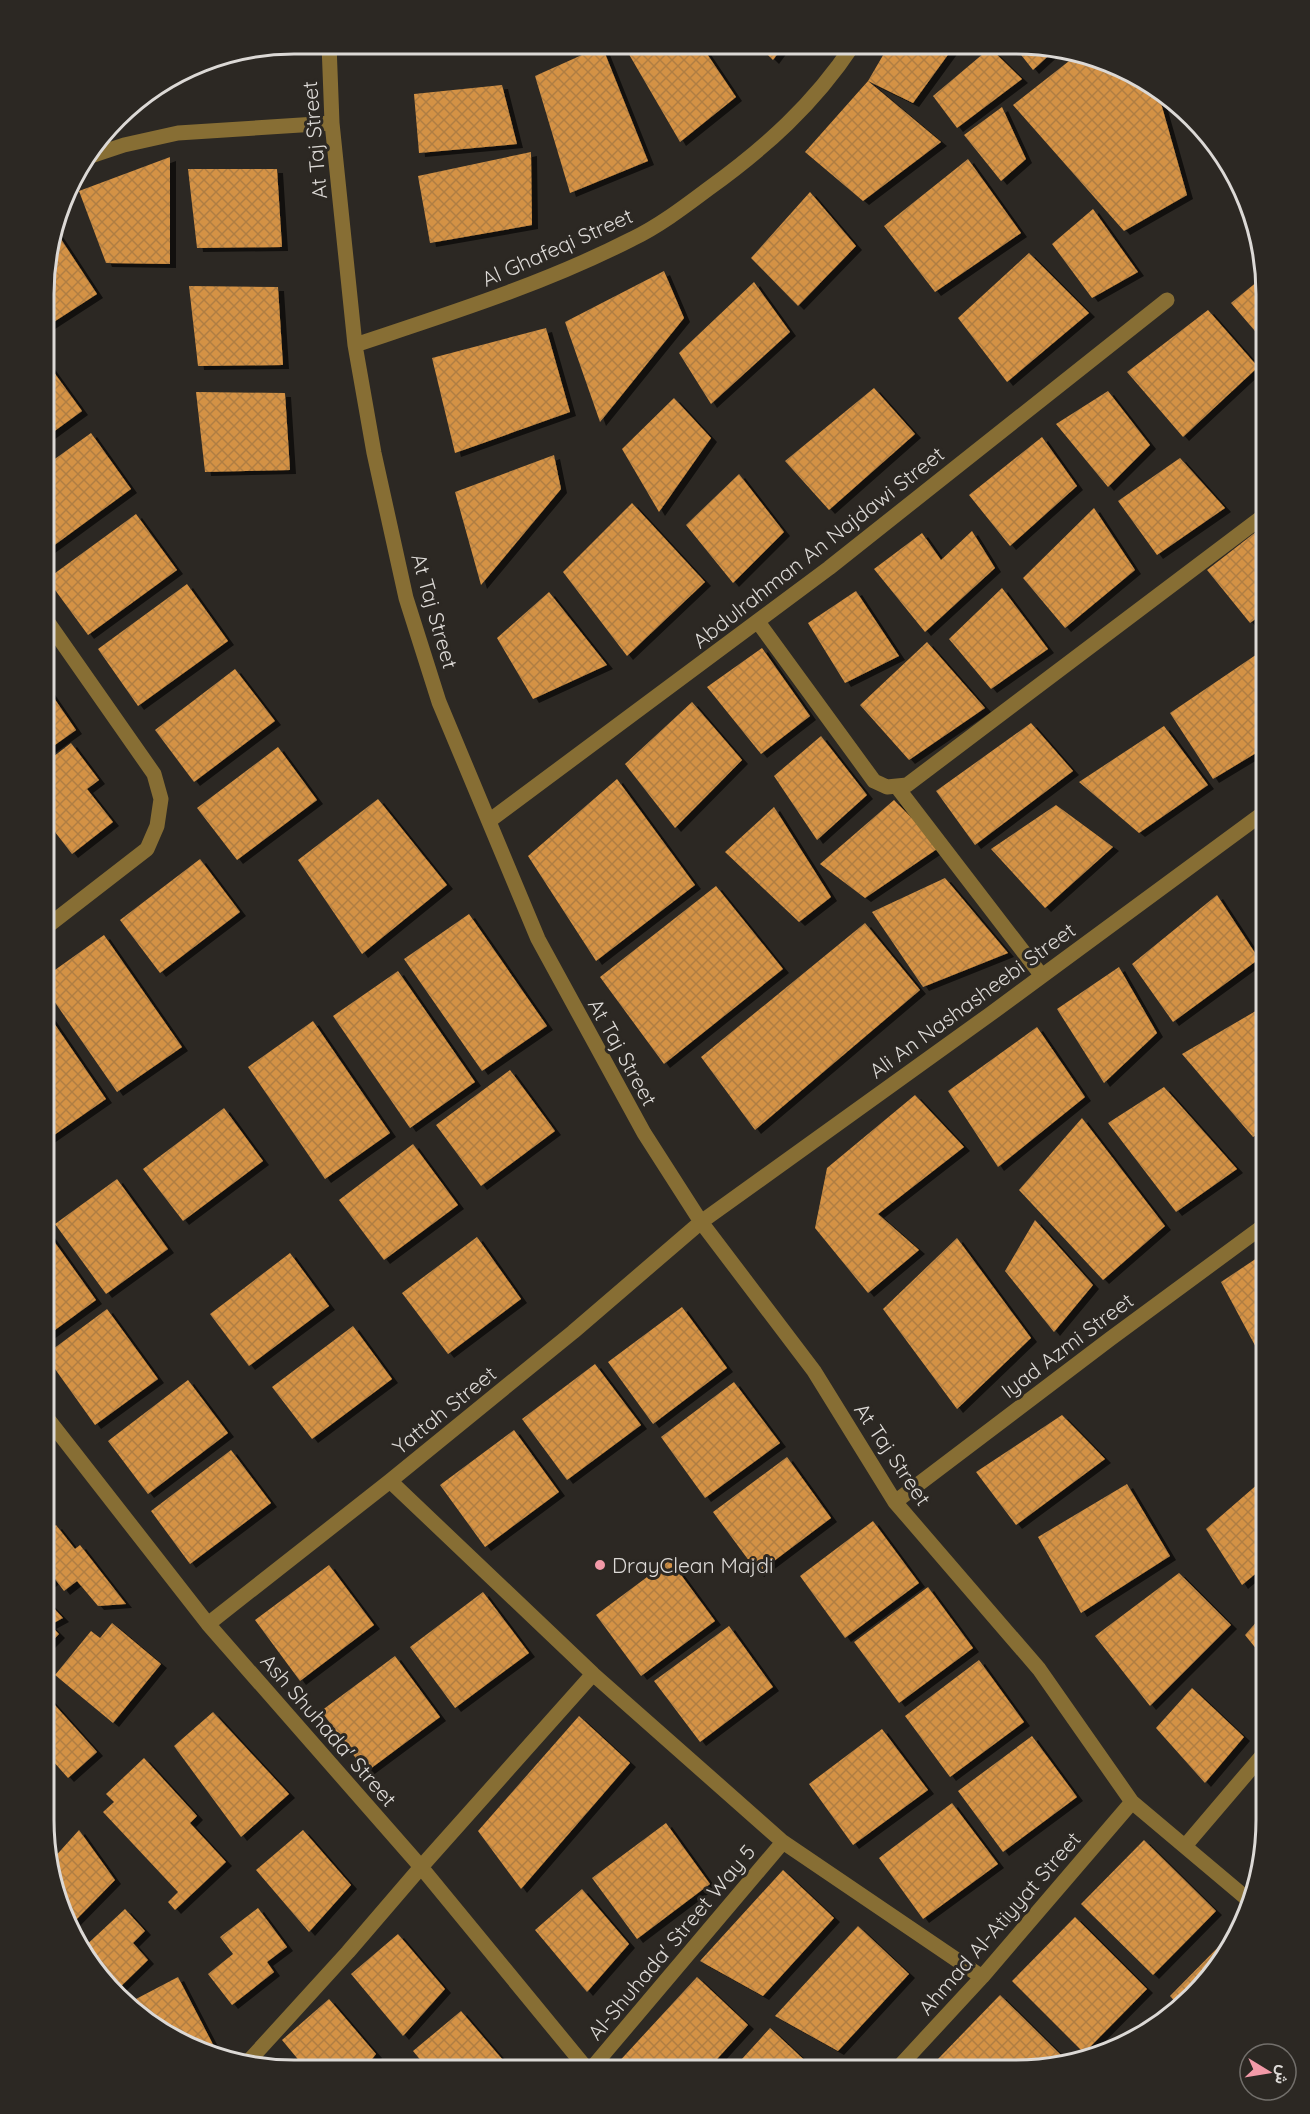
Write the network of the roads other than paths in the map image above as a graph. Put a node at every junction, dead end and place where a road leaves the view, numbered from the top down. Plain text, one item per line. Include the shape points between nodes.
1 (329, 54) edge
2 (846, 54) edge
3 (332, 123) junction
4 (101, 153) edge
5 (1167, 300) dead end
6 (355, 345) junction
7 (1256, 522) edge
8 (758, 622) junction
9 (54, 631) edge
10 (897, 787) junction
11 (1256, 817) edge
12 (489, 821) junction
13 (54, 921) edge
14 (1042, 976) junction
15 (701, 1222) junction
16 (1256, 1231) edge
17 (54, 1427) edge
18 (390, 1481) junction
19 (895, 1502) junction
20 (208, 1624) junction
21 (592, 1674) junction
22 (1256, 1763) edge
23 (1132, 1802) junction
24 (783, 1842) junction
25 (1185, 1846) junction
26 (421, 1866) junction
27 (1243, 1896) edge
28 (982, 1977) junction
29 (253, 2056) edge
30 (582, 2060) edge
31 (597, 2060) edge
32 (905, 2060) edge

1 - 3 street, At Taj Street
2 - 6 street, Al Ghafeqi Street via 813,99 752,158 634,238 493,298
3 - 4 street via 178,133
3 - 6 street, At Taj Street
5 - 8 street, Abdulrahman An Najdawi Street
6 - 12 street, At Taj Street via 406,598 439,702
7 - 10 street via 924,773
8 - 10 street via 874,781
8 - 12 street, Abdulrahman An Najdawi Street
9 - 13 street via 154,774 161,799 157,826 147,849
10 - 14 street
11 - 14 street, Ali An Nashasheebi Street
12 - 15 street, At Taj Street via 538,939 644,1133
14 - 15 street, Ali An Nashasheebi Street
15 - 18 street, Yattah Street
15 - 19 street, At Taj Street via 814,1371
16 - 19 street, Iyad Azmi Street
17 - 20 street, Ash Shuhada' Street
18 - 20 street, Yattah Street
18 - 21 street
19 - 23 street, At Taj Street via 1039,1669
20 - 26 street, Ash Shuhada' Street
21 - 24 street
21 - 26 street
22 - 25 street
23 - 25 street, At Taj Street
23 - 28 street, Ahmad Al-Atiyyat Street
24 - 28 street
24 - 31 street, Al-Shuhada' Street Way 5
25 - 27 street, At Taj Street
26 - 29 street
26 - 30 street, Ash Shuhada' Street
28 - 32 street, Ahmad Al-Atiyyat Street

